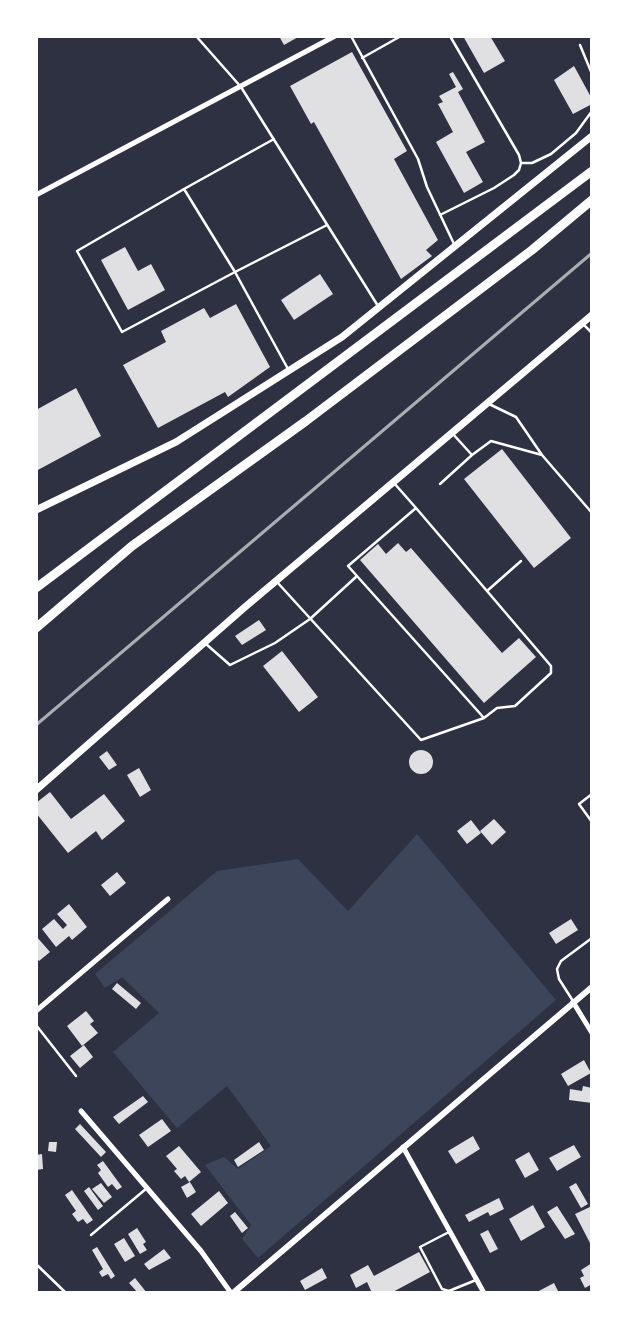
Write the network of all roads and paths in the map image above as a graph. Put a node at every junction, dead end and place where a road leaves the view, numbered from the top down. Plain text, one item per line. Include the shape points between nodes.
1 (196, 36) edge
2 (335, 36) edge
3 (350, 36) edge
4 (401, 36) edge
5 (450, 36) edge
6 (580, 45) dead end
7 (362, 58) junction
8 (592, 74) edge
9 (242, 86) junction
10 (592, 111) edge
11 (592, 136) edge
12 (274, 139) junction
13 (521, 163) junction
14 (592, 171) edge
15 (184, 189) junction
16 (36, 195) edge
17 (592, 200) edge
18 (440, 215) junction
19 (327, 225) junction
20 (456, 247) junction
21 (235, 272) junction
22 (379, 308) junction
23 (592, 315) edge
24 (582, 323) junction
25 (592, 333) edge
26 (289, 371) junction
27 (486, 403) junction
28 (451, 432) junction
29 (472, 455) junction
30 (542, 456) junction
31 (393, 482) junction
32 (440, 484) dead end
33 (416, 508) junction
34 (36, 510) edge
35 (592, 513) edge
36 (521, 561) dead end
37 (357, 576) junction
38 (276, 581) junction
39 (36, 588) edge
40 (487, 591) junction
41 (310, 619) junction
42 (36, 628) edge
43 (205, 644) junction
44 (484, 718) junction
45 (36, 790) edge
46 (592, 794) edge
47 (592, 822) edge
48 (168, 899) dead end
49 (592, 938) edge
50 (592, 987) edge
51 (573, 1002) junction
52 (36, 1011) edge
53 (36, 1025) edge
54 (592, 1033) edge
55 (76, 1076) dead end
56 (81, 1111) dead end
57 (403, 1147) junction
58 (146, 1188) junction
59 (450, 1231) junction
60 (91, 1236) dead end
61 (36, 1264) edge
62 (476, 1280) junction
63 (66, 1293) edge
64 (232, 1293) edge
65 (484, 1293) edge

1 - 9 lane
2 - 9 street
3 - 7 lane
4 - 7 lane
5 - 13 lane
6 - 8 lane
7 - 18 lane via 418,159
9 - 12 lane
9 - 16 street
10 - 13 lane via 576,133 550,154 532,163
11 - 20 main road
12 - 15 lane
12 - 19 lane
13 - 18 lane via 514,175 494,188
14 - 39 highway
15 - 21 lane
15 - 21 lane via 77,251 122,332
17 - 42 highway via 532,250 322,409 132,546
18 - 20 lane
19 - 21 lane
19 - 22 lane
20 - 22 main road
21 - 26 lane
22 - 26 main road via 342,337
23 - 24 main road
24 - 25 lane
24 - 27 main road
26 - 34 main road via 176,442
27 - 28 main road
27 - 30 lane via 516,417
28 - 29 lane
28 - 31 main road
29 - 30 lane via 491,441
29 - 32 lane
30 - 35 lane
31 - 33 lane
31 - 38 main road
33 - 37 lane via 348,566
33 - 40 lane
36 - 40 lane
37 - 41 lane
37 - 44 lane
38 - 41 lane
38 - 43 main road
40 - 44 lane via 552,666 551,673 516,706 497,708
41 - 43 lane via 275,643 230,665
41 - 44 lane via 421,740
43 - 45 main road
46 - 47 lane via 579,804
48 - 52 street
49 - 51 lane via 561,961 557,969 559,979
50 - 51 street
51 - 54 street
51 - 57 street
53 - 55 lane
56 - 58 street
57 - 59 street
57 - 64 street
58 - 60 lane
58 - 64 street
59 - 62 street
59 - 62 lane via 420,1249 446,1291
61 - 63 lane
62 - 65 street

